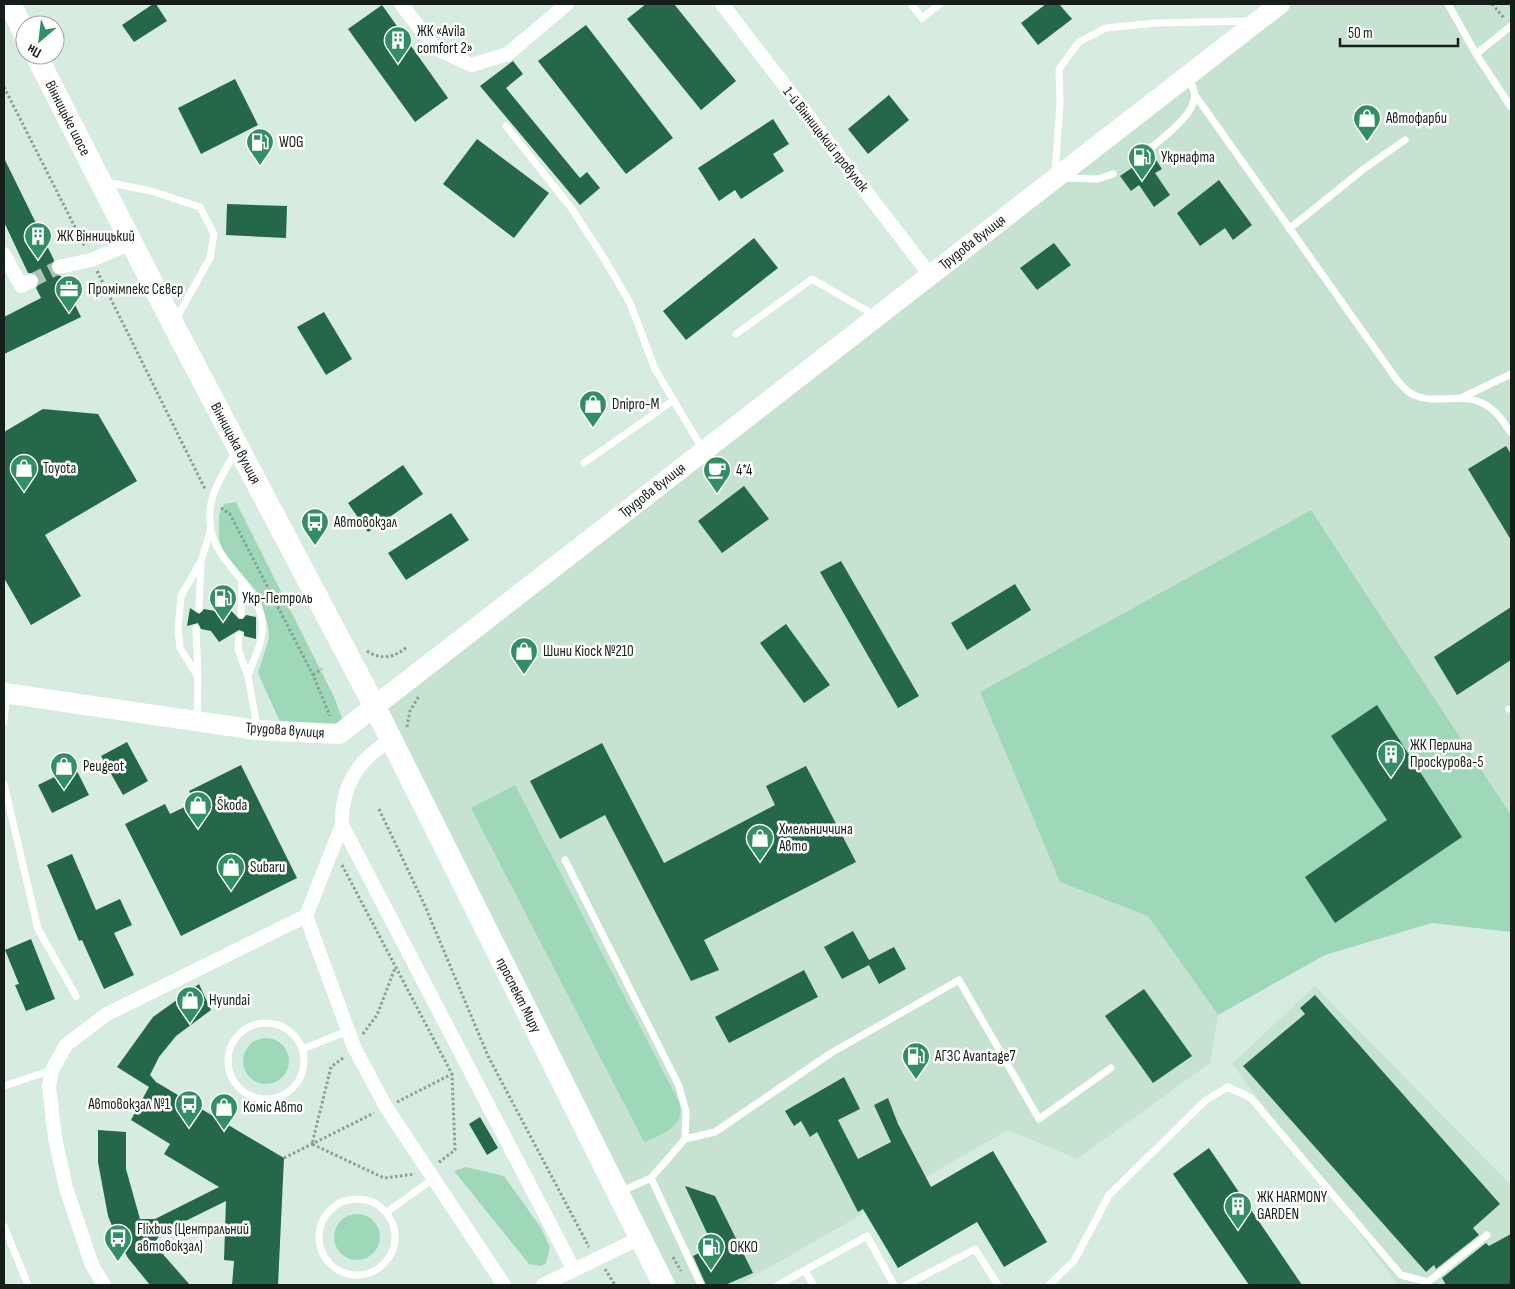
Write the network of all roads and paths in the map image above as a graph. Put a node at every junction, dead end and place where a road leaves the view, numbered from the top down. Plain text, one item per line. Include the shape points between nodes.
1 (400, 4) edge
2 (567, 4) edge
3 (722, 4) edge
4 (911, 4) edge
5 (940, 4) edge
6 (1280, 4) edge
7 (1448, 4) edge
8 (1492, 4) edge
9 (1258, 20) junction
10 (1511, 26) edge
11 (1476, 54) junction
12 (41, 65) edge
13 (1185, 77) junction
14 (4, 87) edge
15 (1195, 95) junction
16 (1511, 106) edge
17 (506, 126) dead end
18 (1405, 140) dead end
19 (1146, 152) dead end
20 (1113, 174) dead end
21 (1054, 178) junction
22 (100, 180) junction
23 (1289, 229) junction
24 (132, 243) junction
25 (4, 254) edge
26 (91, 260) junction
27 (59, 267) tunnel mouth
28 (930, 275) junction
29 (31, 281) dead end
30 (876, 316) junction
31 (173, 324) junction
32 (736, 334) dead end
33 (1511, 374) edge
34 (1463, 397) junction
35 (674, 400) junction
36 (1511, 433) edge
37 (238, 448) junction
38 (703, 450) junction
39 (584, 463) dead end
40 (212, 502) junction
41 (210, 532) junction
42 (201, 561) junction
43 (242, 581) junction
44 (199, 609) dead end
45 (241, 614) dead end
46 (196, 628) dead end
47 (239, 635) dead end
48 (407, 647) dead end
49 (364, 649) dead end
50 (322, 669) dead end
51 (314, 675) junction
52 (248, 676) junction
53 (198, 677) junction
54 (5, 693) edge
55 (421, 693) dead end
56 (374, 705) junction
57 (331, 718) dead end
58 (4, 721) edge
59 (197, 721) junction
60 (257, 730) junction
61 (400, 737) junction
62 (4, 784) edge
63 (379, 808) dead end
64 (342, 818) junction
65 (333, 847) junction
66 (565, 860) dead end
67 (306, 916) junction
68 (76, 996) dead end
69 (347, 1031) junction
70 (303, 1049) junction
71 (1111, 1068) dead end
72 (52, 1070) junction
73 (4, 1086) edge
74 (684, 1139) junction
75 (312, 1144) dead end
76 (430, 1175) junction
77 (651, 1178) junction
78 (618, 1193) junction
79 (386, 1212) junction
80 (4, 1226) edge
81 (1487, 1235) dead end
82 (640, 1238) junction
83 (599, 1259) junction
84 (574, 1270) junction
85 (805, 1270) junction
86 (28, 1285) edge
87 (104, 1285) edge
88 (504, 1285) edge
89 (543, 1285) edge
90 (614, 1285) edge
91 (664, 1285) edge
92 (701, 1285) edge
93 (778, 1285) edge
94 (813, 1285) edge
95 (894, 1285) edge
96 (906, 1285) edge
97 (998, 1285) edge
98 (1049, 1285) edge

1 - 2 street via 435,48 471,65 508,54
3 - 28 street, 1-й Вінницький провулок
4 - 5 lane via 922,18
6 - 9 main road, Трудова вулиця
7 - 11 lane
8 - 10 path
9 - 13 main road, Трудова вулиця
9 - 21 lane via 1106,28 1079,42 1059,69 1060,103
10 - 11 lane
11 - 16 lane
12 - 22 main road, Вінницьке шосе
13 - 15 lane via 1193,84
13 - 21 main road, Трудова вулиця
14 - 26 path
15 - 19 lane via 1189,114
15 - 23 lane
17 - 35 lane via 572,209 606,260 630,303 655,369
18 - 23 lane
20 - 21 lane via 1098,179
21 - 28 main road, Трудова вулиця
22 - 24 main road, Вінницька вулиця
22 - 31 lane via 151,191 200,207 214,234 210,258
23 - 34 lane via 1397,380 1411,393 1425,398
24 - 26 street
24 - 31 main road, Вінницька вулиця
25 - 29 street via 21,286
26 - 27 street
26 - 40 path
28 - 30 main road, Трудова вулиця
30 - 32 lane via 812,279
30 - 38 main road, Трудова вулиця
31 - 37 main road, Вінницька вулиця
33 - 34 lane
34 - 36 lane via 1495,411
35 - 38 lane
35 - 39 lane
37 - 40 lane
37 - 56 main road, Вінницька вулиця
38 - 56 main road, Трудова вулиця
40 - 41 lane
40 - 51 path via 230,514
41 - 42 lane
41 - 43 lane via 218,552
42 - 44 lane
42 - 53 lane via 181,596 178,630 180,648
43 - 45 lane
43 - 52 lane via 259,605 262,633
46 - 53 lane
47 - 52 lane via 238,649
48 - 49 path via 397,655 385,658
50 - 51 path
51 - 57 path
52 - 60 lane
53 - 59 lane
54 - 58 lane
54 - 59 main road, Трудова вулиця
55 - 61 path
56 - 60 main road, Трудова вулиця via 339,734
56 - 61 main road, проспект Миру
59 - 60 main road, Трудова вулиця
61 - 64 street via 372,751 350,778
61 - 78 main road, проспект Миру
62 - 68 lane via 38,929
63 - 83 path via 425,906 488,1056 584,1240
64 - 65 street
64 - 84 street
65 - 67 street
65 - 76 path via 452,1074 455,1150
66 - 74 lane via 678,1086 686,1112
67 - 69 street
67 - 72 street via 107,1014 66,1045
69 - 70 lane
69 - 76 street via 386,1107
70 - 70 lane via 304,1067 298,1083 286,1094 269,1100 252,1098 238,1088 229,1073 228,1056 234,1040 246,1028 262,1022 279,1025 294,1035
71 - 74 lane via 1040,1119 958,980 832,1053 715,1132
72 - 73 lane
72 - 87 street via 49,1086 64,1179 92,1265
74 - 77 lane
75 - 76 path via 384,1178
76 - 79 lane
76 - 88 street
77 - 78 lane
77 - 92 lane
78 - 82 main road, проспект Миру
79 - 79 lane via 394,1225 396,1240 392,1255 383,1267 370,1274 355,1276 340,1272 328,1263 320,1250 318,1234 322,1220 332,1208 345,1200 360,1199 374,1203
80 - 86 lane
81 - 98 lane via 1428,1282 1401,1275 1251,1098 1228,1086 1206,1100 1109,1195 1074,1261
82 - 83 street
82 - 91 main road, проспект Миру
83 - 84 street
83 - 90 path
84 - 89 street
85 - 93 lane
85 - 94 lane
85 - 95 lane via 868,1236
96 - 97 lane via 975,1249

